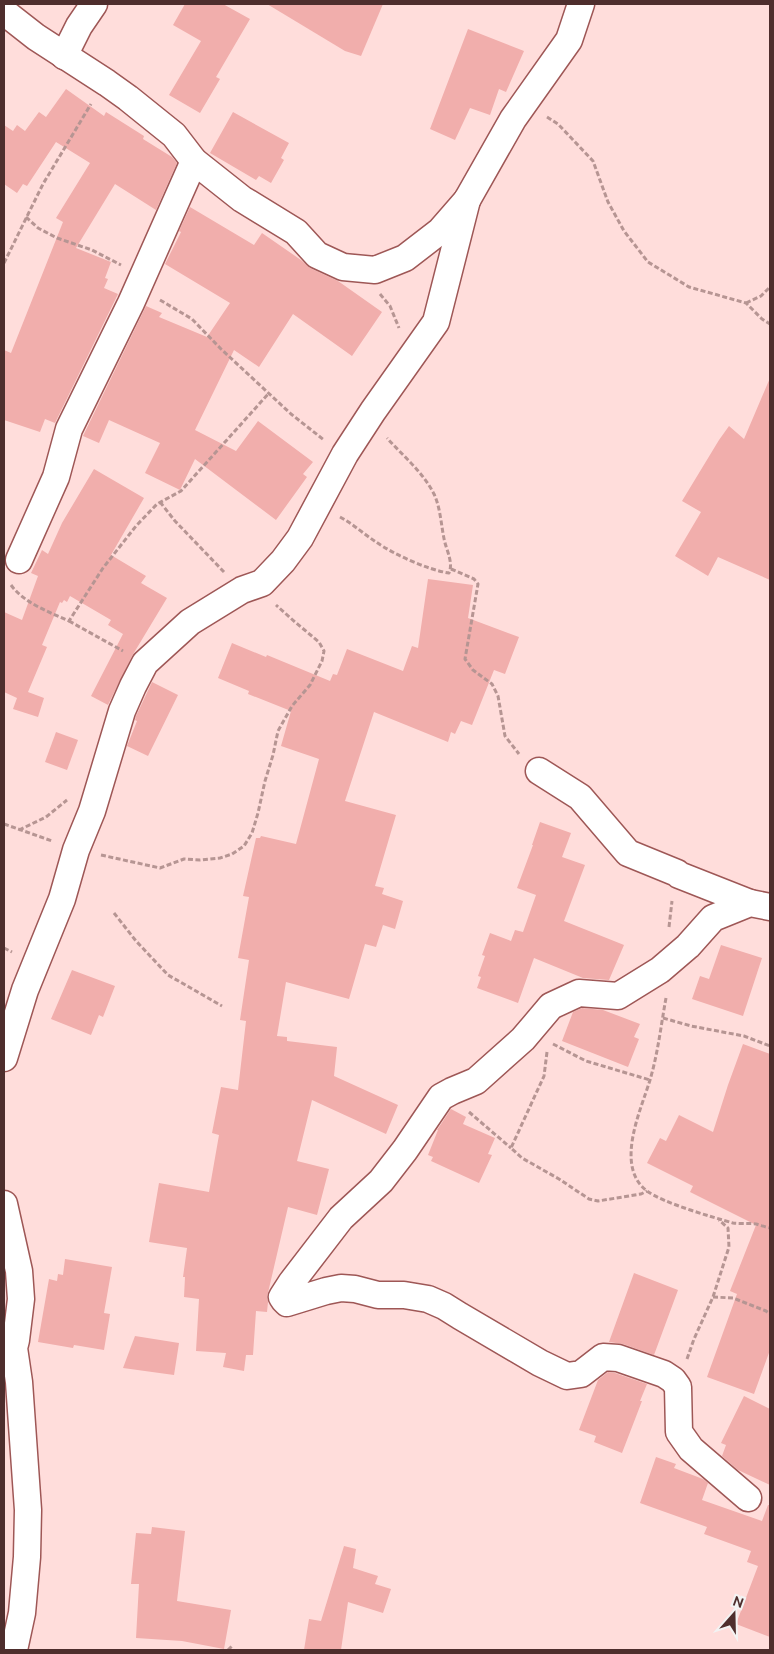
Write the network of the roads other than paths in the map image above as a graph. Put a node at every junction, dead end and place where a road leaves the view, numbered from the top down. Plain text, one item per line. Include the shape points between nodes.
1 (94, 4) edge
2 (581, 4) edge
3 (4, 12) edge
4 (64, 56) junction
5 (194, 161) junction
6 (467, 200) junction
7 (18, 560) road end
8 (539, 771) road end
9 (760, 905) edge
10 (4, 1058) edge
11 (4, 1204) edge
12 (9, 1348) edge
13 (748, 1498) dead end
14 (14, 1650) edge

1 - 4 street
2 - 6 street via 569,40 524,102
3 - 4 street
4 - 5 street via 107,83 174,134
5 - 6 street via 242,199 296,232 317,255 344,267 375,270 405,258 440,231
5 - 7 street via 69,429 56,477
6 - 10 street via 436,322 345,454 300,538 283,561 252,587 190,622 145,663 122,711 62,899 25,990
8 - 9 street via 580,796 628,853 679,876
9 - 13 street via 713,918 660,970 618,996 578,993 551,1006 542,1030 523,1039 476,1081 441,1097 381,1181 341,1218 282,1297 288,1302 341,1288 428,1299 540,1364 567,1376 581,1374 603,1357 618,1358 664,1374 678,1387 679,1432 691,1449
11 - 12 street via 19,1271 21,1298 16,1340
12 - 14 street via 19,1382 28,1510 22,1613

